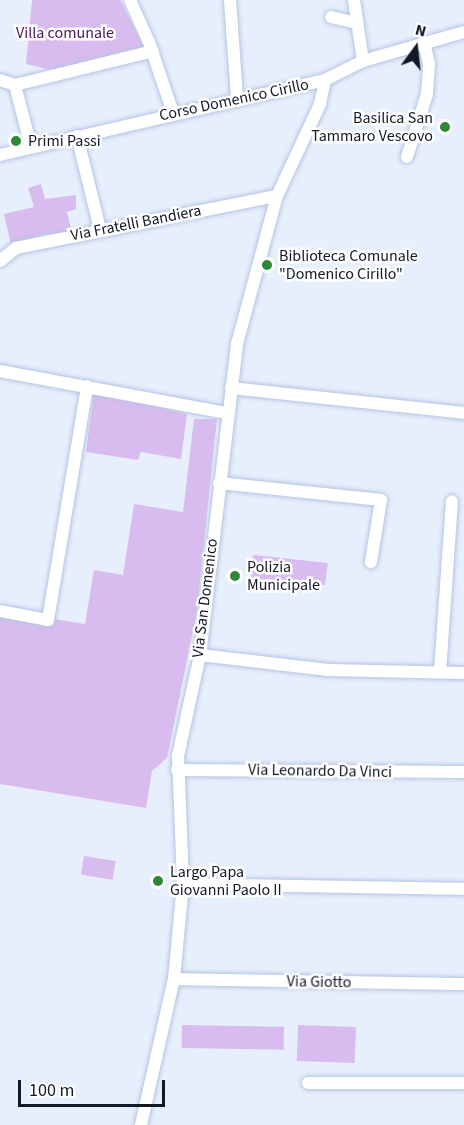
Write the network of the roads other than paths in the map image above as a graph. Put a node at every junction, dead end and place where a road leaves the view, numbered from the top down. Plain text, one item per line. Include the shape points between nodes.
1 (130, 0) edge
2 (230, 0) edge
3 (354, 0) edge
4 (331, 17) dead end
5 (356, 23) junction
6 (464, 32) edge
7 (424, 42) junction
8 (153, 51) junction
9 (363, 61) junction
10 (0, 80) edge
11 (325, 80) junction
12 (15, 85) junction
13 (237, 98) junction
14 (173, 113) junction
15 (77, 136) junction
16 (31, 147) junction
17 (0, 155) edge
18 (407, 157) dead end
19 (277, 196) junction
20 (100, 229) junction
21 (0, 261) edge
22 (0, 371) edge
23 (87, 386) junction
24 (231, 388) junction
25 (464, 413) edge
26 (227, 414) junction
27 (219, 483) junction
28 (452, 501) dead end
29 (371, 562) dead end
30 (0, 611) edge
31 (203, 655) junction
32 (440, 672) junction
33 (464, 673) edge
34 (177, 770) junction
35 (464, 772) edge
36 (183, 884) junction
37 (464, 889) edge
38 (174, 980) junction
39 (464, 984) edge
40 (308, 1083) dead end
41 (464, 1083) edge
42 (141, 1125) edge

1 - 8 street
2 - 13 street
3 - 5 street
4 - 5 street
5 - 9 street
6 - 7 street, Corso Domenico Cirillo
7 - 9 street, Corso Domenico Cirillo
7 - 18 street via 427,94
8 - 12 street
8 - 14 street
9 - 11 street, Corso Domenico Cirillo
10 - 12 street
11 - 13 street, Corso Domenico Cirillo
11 - 19 street, Via San Domenico via 320,104
12 - 16 street
13 - 14 street, Corso Domenico Cirillo
14 - 15 street, Corso Domenico Cirillo
15 - 16 street, Corso Domenico Cirillo
15 - 20 street
16 - 17 street, Corso Domenico Cirillo
19 - 20 street, Via Fratelli Bandiera
19 - 24 street, Via San Domenico via 249,295
20 - 21 street, Via Fratelli Bandiera via 16,248
22 - 23 street
23 - 26 street
23 - 30 street via 48,620
24 - 25 street
24 - 26 street, Via San Domenico
26 - 27 street, Via San Domenico
27 - 29 street via 381,500
27 - 31 street, Via San Domenico
28 - 32 street
31 - 32 street via 328,670
31 - 34 street, Via San Domenico
32 - 33 street
34 - 35 street, Via Leonardo Da Vinci
34 - 36 street, Via San Domenico
36 - 37 street
36 - 38 street, Via San Domenico
38 - 39 street, Via Giotto
38 - 42 street, Via San Domenico
40 - 41 street

